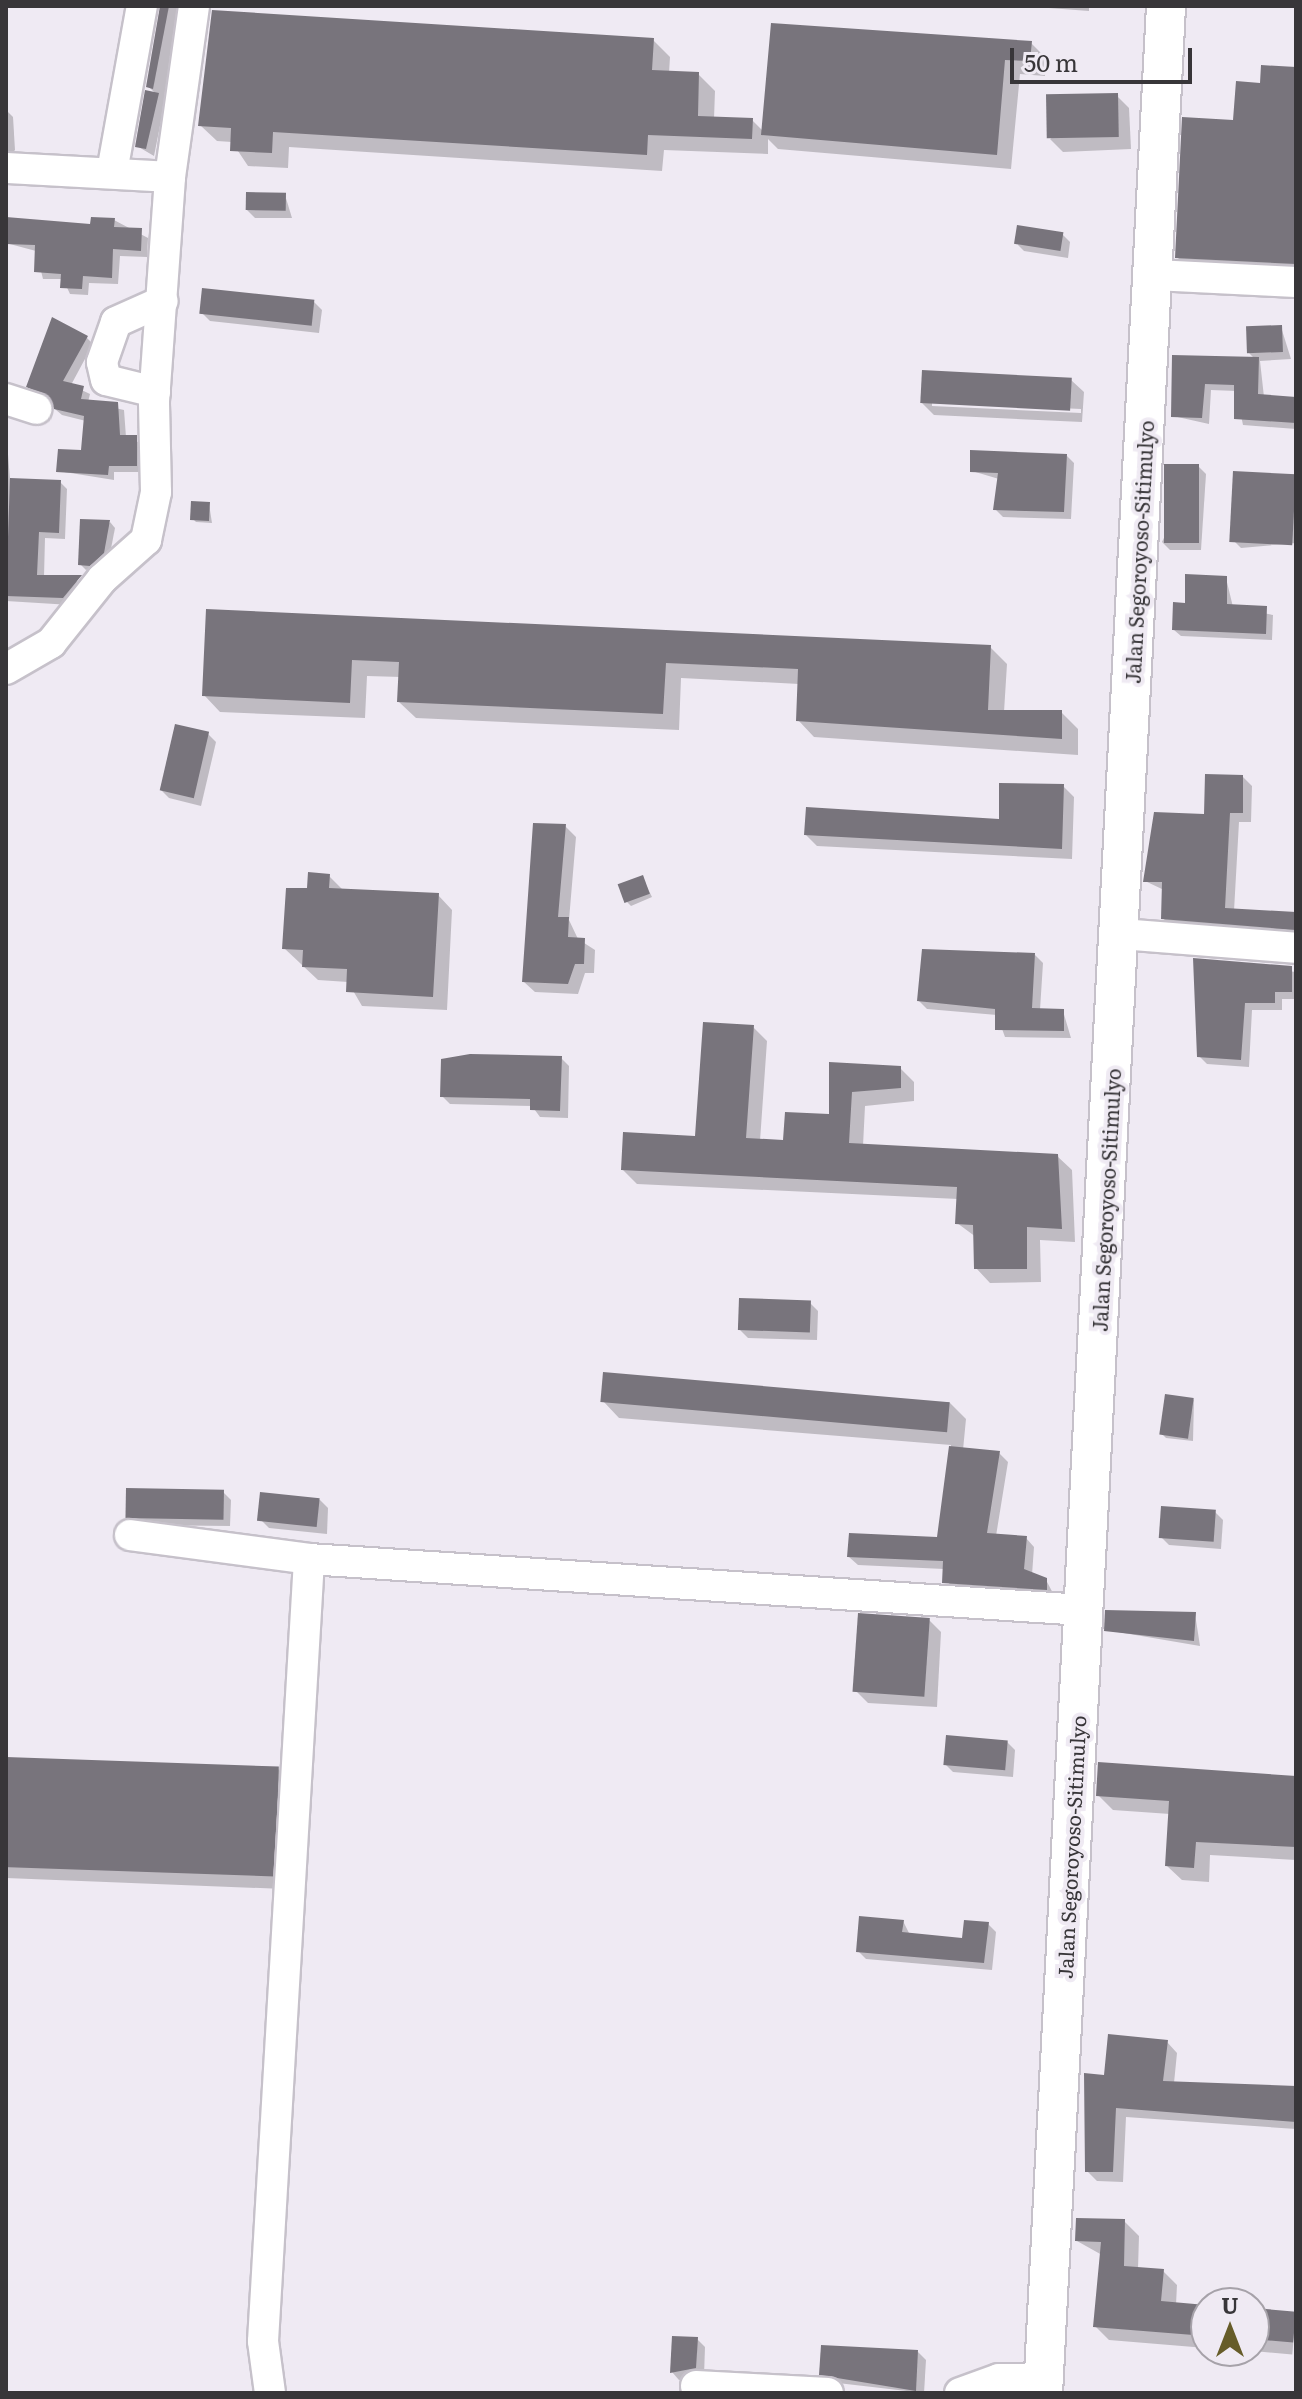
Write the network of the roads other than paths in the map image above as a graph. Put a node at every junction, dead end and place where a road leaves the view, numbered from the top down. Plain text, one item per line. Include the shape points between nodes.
1 (142, 6) edge
2 (194, 6) edge
3 (1166, 6) edge
4 (6, 168) edge
5 (112, 172) junction
6 (170, 177) junction
7 (1154, 275) junction
8 (1296, 282) edge
9 (163, 301) junction
10 (155, 392) junction
11 (6, 399) edge
12 (36, 409) dead end
13 (6, 669) edge
14 (1120, 934) junction
15 (1296, 948) edge
16 (130, 1535) dead end
17 (309, 1559) junction
18 (1084, 1610) junction
19 (696, 2386) dead end
20 (1043, 2386) edge
21 (270, 2393) edge
22 (828, 2393) edge
23 (960, 2393) edge

1 - 5 street
2 - 6 street
3 - 7 main road, Jalan Segoroyoso-Sitimulyo
4 - 5 street
5 - 6 street
6 - 9 street
7 - 8 street
7 - 14 main road, Jalan Segoroyoso-Sitimulyo
9 - 10 street
9 - 10 street via 116,322 102,362 106,380
10 - 13 street via 156,492 146,540 102,579 51,643
11 - 12 street
14 - 15 street
14 - 18 main road, Jalan Segoroyoso-Sitimulyo
16 - 17 street
17 - 18 street
17 - 21 street via 263,2341
18 - 20 main road, Jalan Segoroyoso-Sitimulyo
19 - 22 street
20 - 23 street via 999,2379

